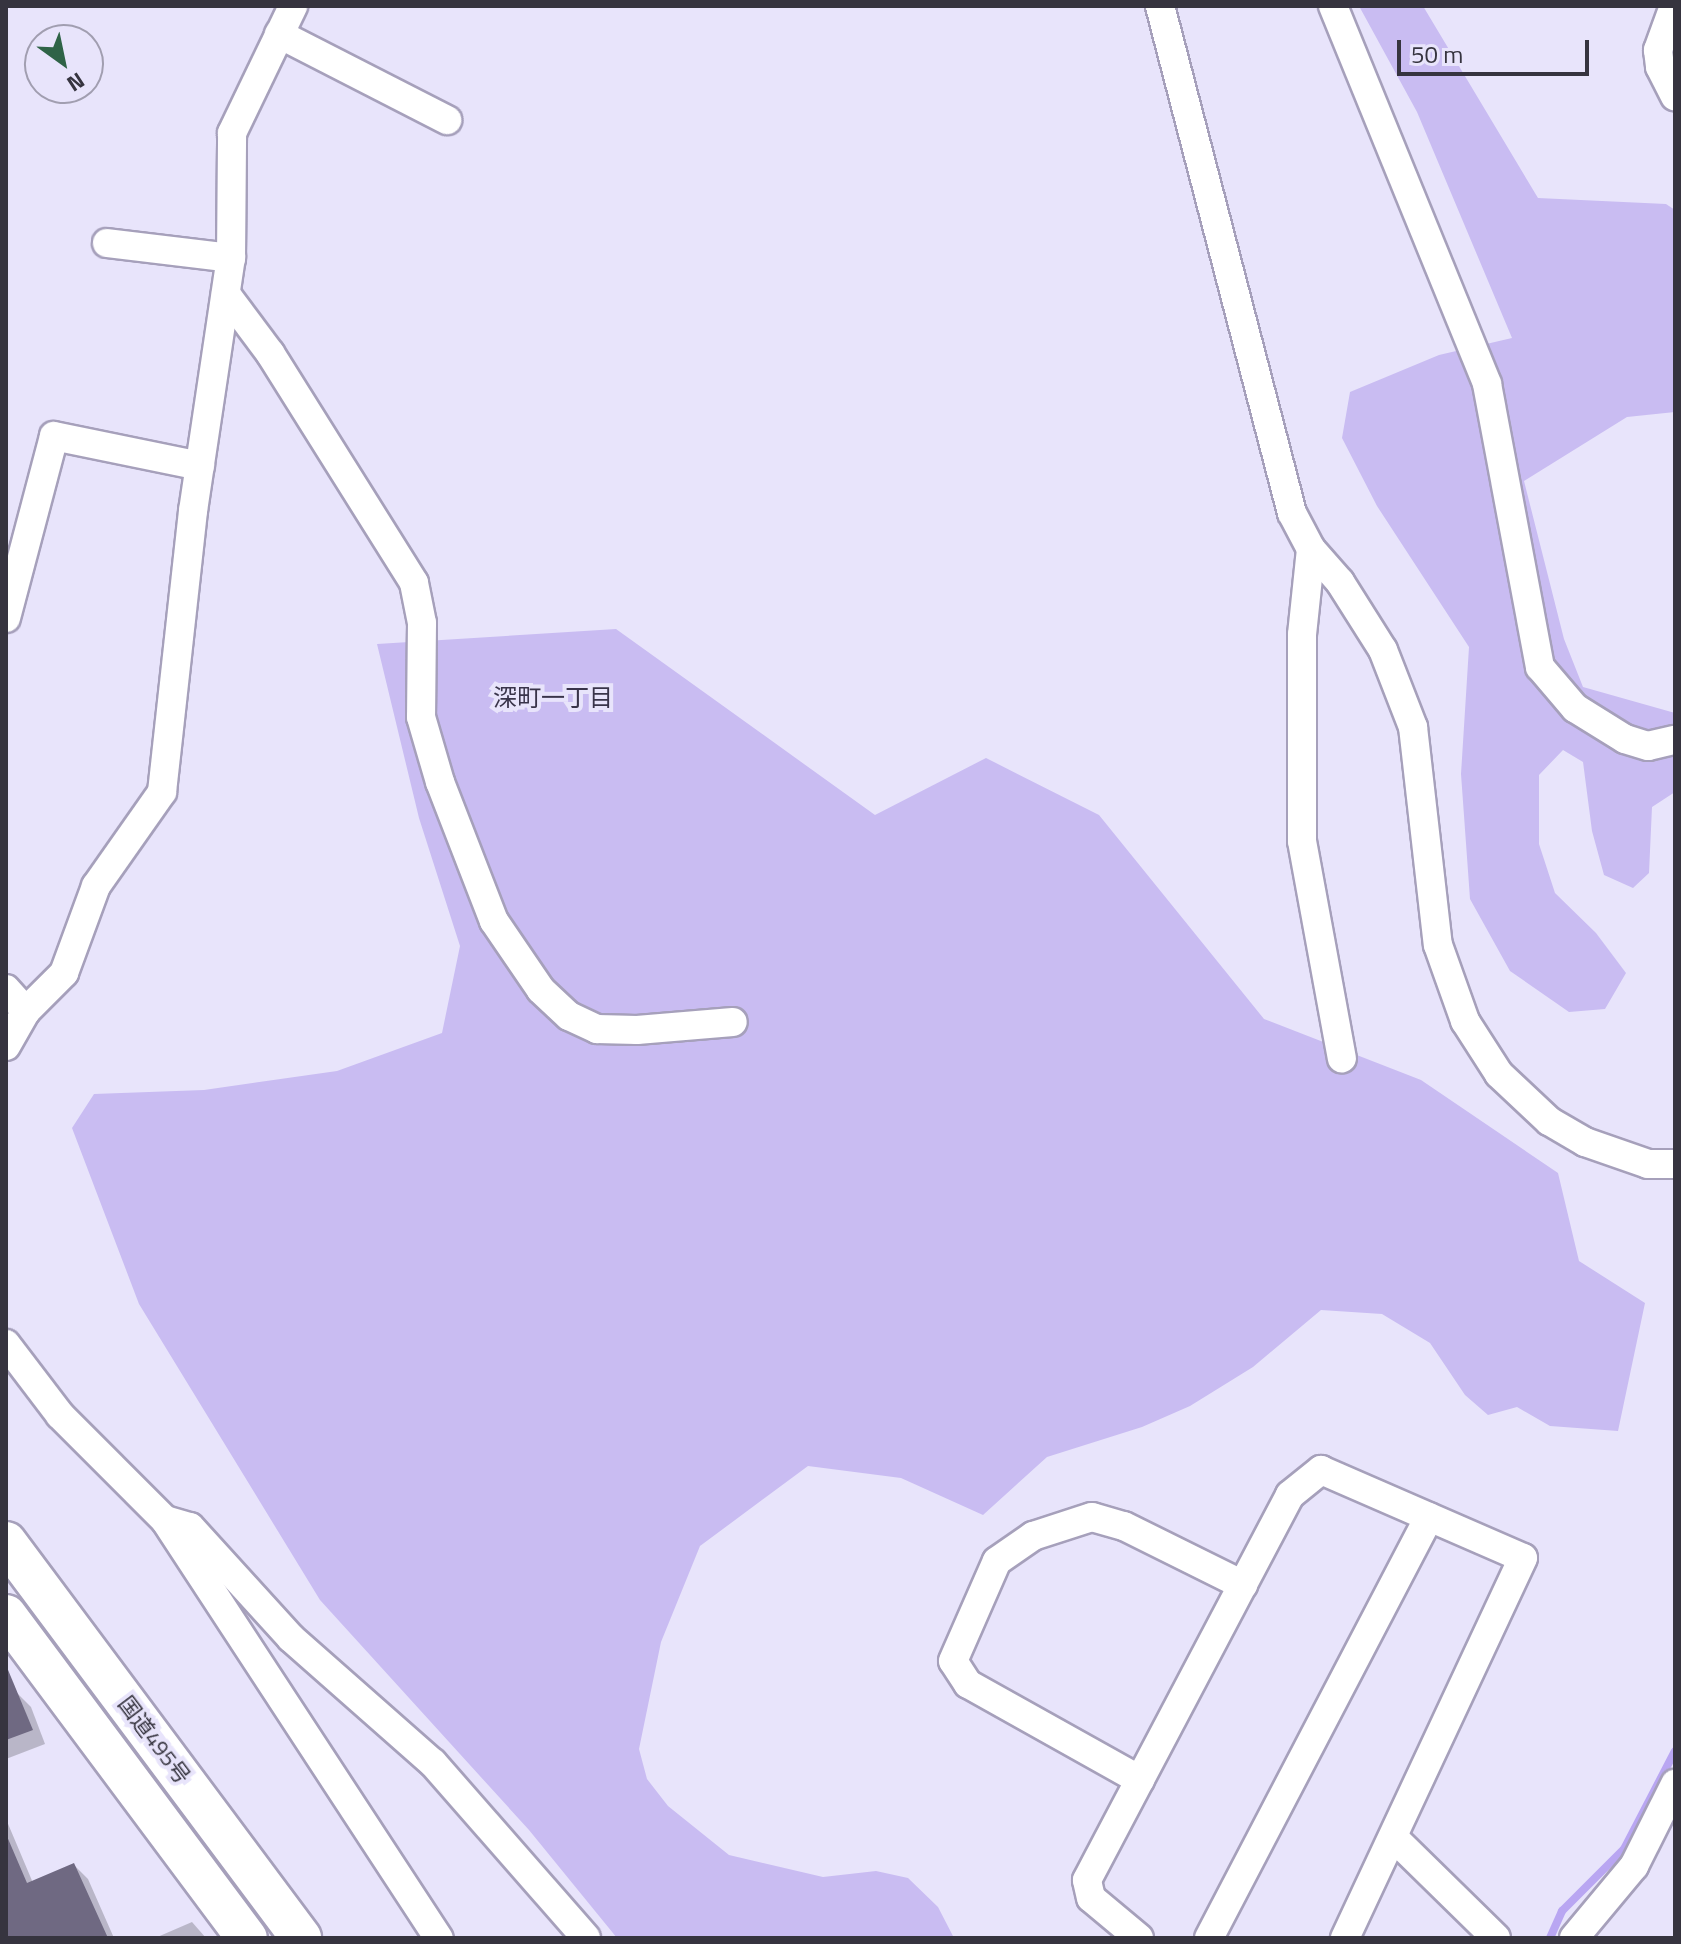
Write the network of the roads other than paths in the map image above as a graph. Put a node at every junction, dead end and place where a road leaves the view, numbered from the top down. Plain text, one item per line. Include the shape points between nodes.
1 (293, 6) edge
2 (1160, 6) edge
3 (1333, 6) edge
4 (1674, 6) edge
5 (279, 34) junction
6 (1675, 96) edge
7 (447, 120) dead end
8 (107, 243) dead end
9 (231, 258) junction
10 (226, 294) junction
11 (200, 466) junction
12 (1311, 549) junction
13 (6, 618) edge
14 (1675, 740) edge
15 (6, 989) edge
16 (26, 1011) junction
17 (733, 1022) dead end
18 (6, 1046) edge
19 (1342, 1058) dead end
20 (1675, 1164) edge
21 (6, 1344) edge
22 (1429, 1517) junction
23 (165, 1520) junction
24 (6, 1542) edge
25 (1243, 1585) junction
26 (6, 1615) edge
27 (1140, 1780) junction
28 (1675, 1784) edge
29 (1393, 1837) junction
30 (247, 1938) edge
31 (301, 1938) edge
32 (439, 1938) edge
33 (586, 1938) edge
34 (1139, 1938) edge
35 (1209, 1938) edge
36 (1345, 1938) edge
37 (1496, 1938) edge
38 (1574, 1938) edge

1 - 5 street
2 - 12 street via 1292,513
3 - 14 street via 1487,384 1540,667 1575,708 1625,739 1648,746
4 - 6 street via 1658,50 1660,67
5 - 7 street
5 - 9 street via 232,133
8 - 9 street
9 - 10 street
10 - 11 street
10 - 17 street via 270,353 414,583 422,623 421,717 440,782 494,921 541,990 569,1016 597,1029
11 - 13 street via 54,436
11 - 16 street via 162,792 96,886 64,973
12 - 19 street via 1302,635 1302,841
12 - 20 street via 1340,582 1383,650 1413,727 1438,945 1465,1021 1499,1074 1549,1121 1585,1142 1648,1164
15 - 16 street
16 - 18 street
21 - 23 street via 60,1415
22 - 25 street via 1321,1470 1290,1495
22 - 29 street via 1523,1558
22 - 35 street
23 - 32 street
23 - 33 street via 190,1527 291,1638 433,1763
24 - 31 highway, 国道495号
25 - 27 street
25 - 27 street via 1124,1526 1092,1517 1033,1536 997,1561 953,1661 968,1684
26 - 30 highway, 国道495号
27 - 34 street via 1087,1880 1091,1898
28 - 38 street via 1634,1866
29 - 36 street
29 - 37 street

